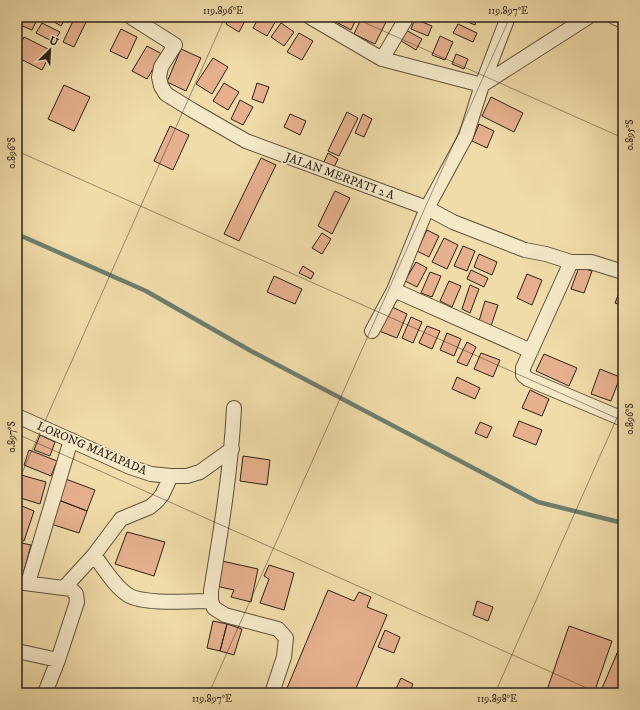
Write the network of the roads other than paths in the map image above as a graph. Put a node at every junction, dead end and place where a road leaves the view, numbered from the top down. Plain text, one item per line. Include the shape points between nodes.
1 (131, 17) edge
2 (310, 17) edge
3 (407, 17) edge
4 (508, 17) edge
5 (588, 17) edge
6 (614, 17) edge
7 (623, 21) edge
8 (382, 59) junction
9 (482, 84) junction
10 (427, 208) junction
11 (571, 262) junction
12 (623, 272) edge
13 (394, 290) junction
14 (372, 331) dead end
15 (531, 351) junction
16 (234, 408) dead end
17 (17, 416) edge
18 (623, 418) edge
19 (71, 440) junction
20 (232, 449) junction
21 (171, 476) junction
22 (94, 555) junction
23 (22, 583) edge
24 (64, 588) junction
25 (211, 601) junction
26 (17, 651) edge
27 (58, 660) junction
28 (45, 693) edge
29 (272, 693) edge

1 - 10 street, JALAN MERPATI 2 A via 176,45 161,67 159,77 166,94 246,141
2 - 8 street
3 - 8 street
4 - 9 street
5 - 9 street
6 - 7 street
8 - 9 street
9 - 10 street via 466,136
10 - 11 street, JALAN MERPATI 2 A via 453,222 525,250
10 - 13 street
11 - 12 street, JALAN MERPATI 2 A via 591,262
11 - 15 street
13 - 14 street
13 - 15 street
15 - 18 street via 523,368 523,375 528,379
16 - 20 street
17 - 19 street, LORONG MAYAPADA
19 - 21 street, LORONG MAYAPADA via 130,467 151,474
19 - 23 street
20 - 21 street, LORONG MAYAPADA via 200,472 187,476
20 - 25 street
21 - 22 street via 157,501 121,519
22 - 24 street
22 - 25 street via 118,587 128,595 143,601
23 - 24 street
24 - 27 street via 74,591 77,598
25 - 29 street via 214,608 225,615 278,629 286,638 284,657
26 - 27 street
27 - 28 street

